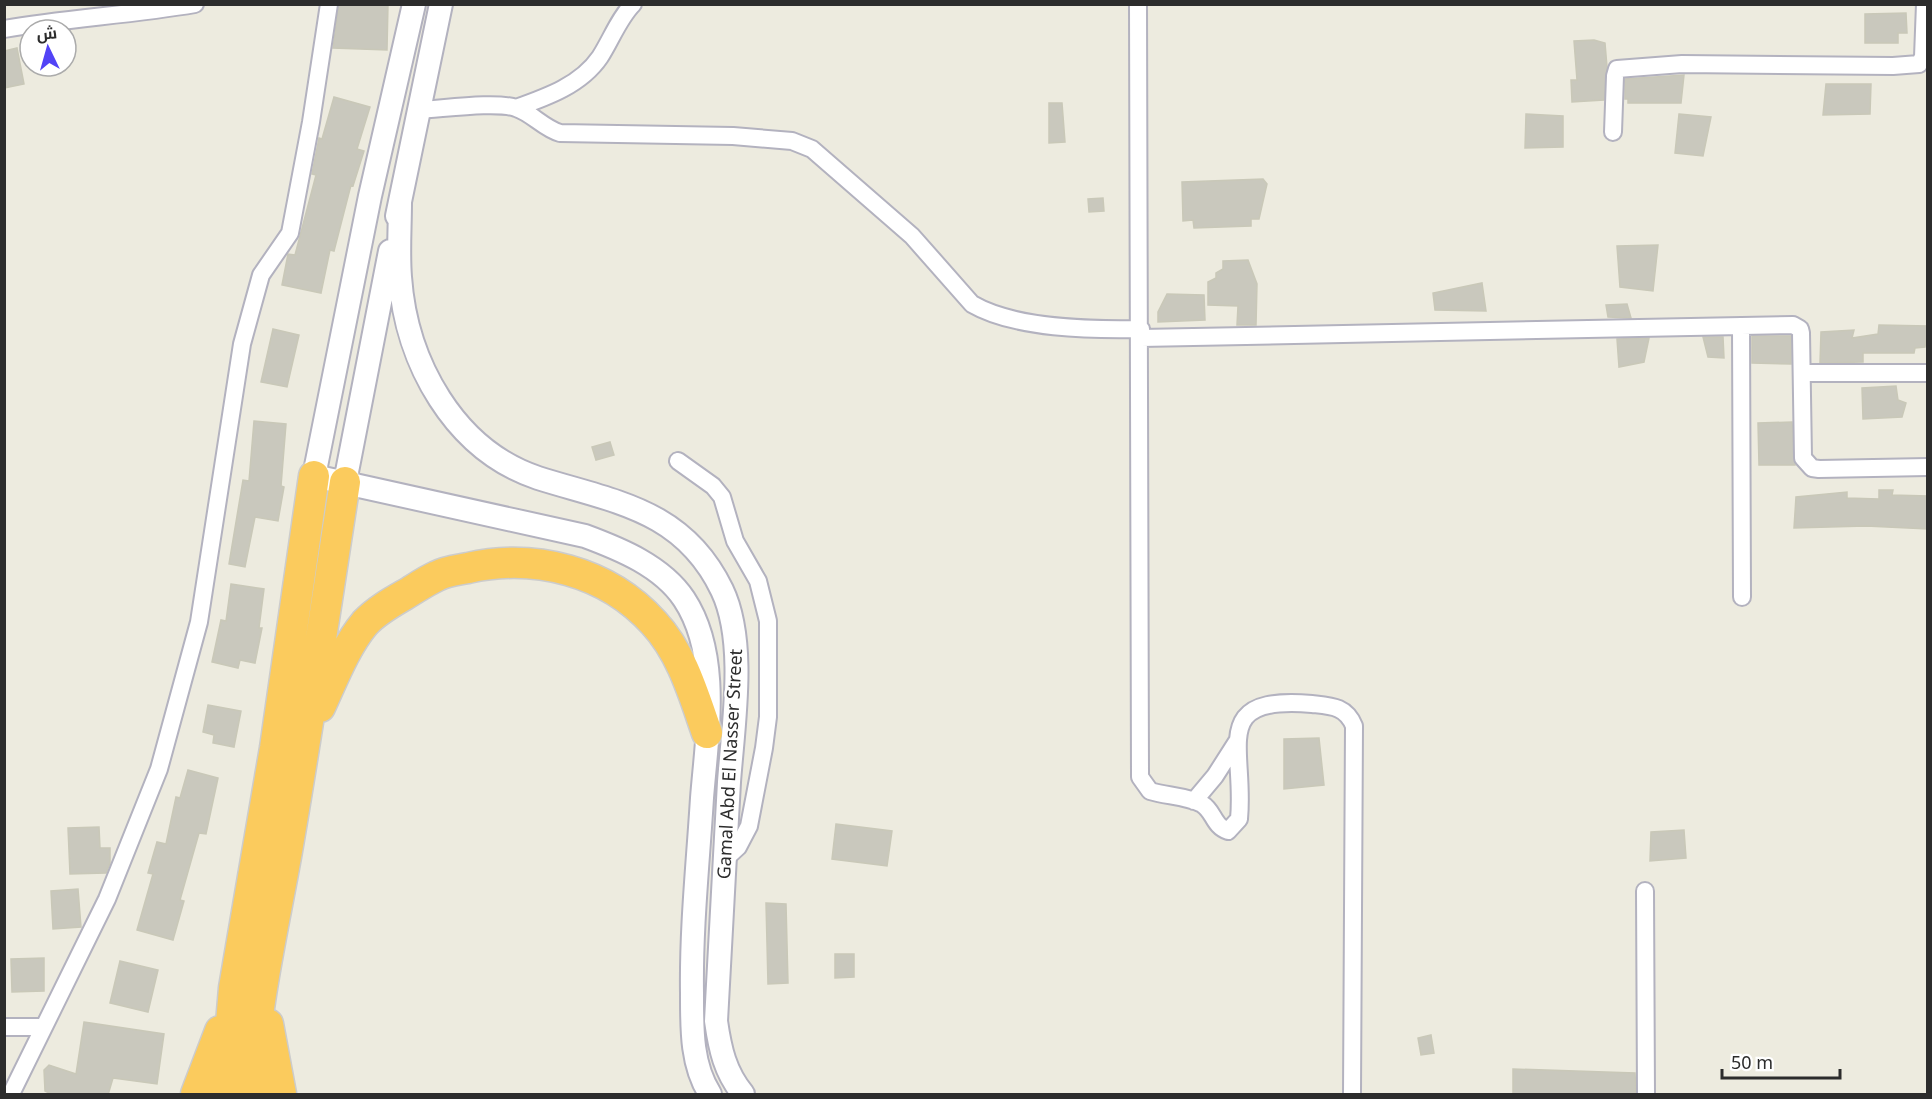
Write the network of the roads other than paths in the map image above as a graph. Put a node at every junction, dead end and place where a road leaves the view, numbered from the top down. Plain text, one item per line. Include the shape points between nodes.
1 (195, 4) edge
2 (329, 4) edge
3 (414, 4) edge
4 (441, 4) edge
5 (633, 4) edge
6 (1138, 4) edge
7 (1925, 4) edge
8 (4, 29) edge
9 (516, 108) junction
10 (418, 110) junction
11 (1613, 132) dead end
12 (400, 202) junction
13 (1741, 326) junction
14 (1141, 333) junction
15 (1803, 373) junction
16 (1928, 373) edge
17 (678, 461) dead end
18 (1928, 467) edge
19 (314, 476) junction
20 (345, 482) junction
21 (1742, 597) dead end
22 (707, 733) junction
23 (1238, 741) junction
24 (305, 743) junction
25 (1194, 801) junction
26 (725, 860) junction
27 (1645, 891) dead end
28 (249, 989) junction
29 (4, 1027) edge
30 (42, 1027) junction
31 (11, 1095) edge
32 (196, 1095) edge
33 (225, 1095) edge
34 (252, 1095) edge
35 (280, 1095) edge
36 (710, 1095) edge
37 (743, 1095) edge
38 (1352, 1095) edge
39 (1646, 1095) edge

1 - 8 street
2 - 30 street via 290,233 261,276 242,344 199,622 180,694 159,768 107,898
3 - 19 main road via 370,196
4 - 10 main road
5 - 9 street via 598,60 584,75 567,87
6 - 14 street
7 - 11 street via 1923,57 1919,64 1682,64 1617,69
9 - 10 street
9 - 14 street via 550,131 560,133 679,134 792,141 812,149 860,188 982,310 1032,322
10 - 12 main road
12 - 20 main road
12 - 26 main road, Gamal Abd El Nasser Street via 403,299 423,374 451,416 508,465 653,515 695,550 722,590 734,636
13 - 14 street
13 - 15 street via 1797,327 1801,333
13 - 21 street
14 - 25 street via 1140,777 1150,791
15 - 16 street
15 - 18 street via 1803,458 1812,468
17 - 26 street via 722,497 735,541 758,581 768,621 768,717 764,748 749,826 743,840
19 - 20 main road, Gamal Abd El Nasser Street
19 - 28 highway via 274,748
20 - 22 main road, Gamal Abd El Nasser Street via 585,536 639,560 670,584 692,615 706,666
20 - 24 highway
22 - 24 highway via 688,681 656,624 635,605 584,574 522,562 489,563 438,575 366,622 350,646
22 - 36 main road, Gamal Abd El Nasser Street via 691,966 696,1060
23 - 25 street
23 - 25 street via 1237,824 1228,831 1223,829 1204,806
23 - 38 street via 1246,714 1272,702 1335,706 1347,714 1354,726
24 - 28 highway
26 - 37 main road, Gamal Abd El Nasser Street via 716,1021 720,1049 731,1080
27 - 39 street
28 - 32 highway
28 - 33 highway
28 - 34 highway
28 - 35 highway
29 - 30 street
30 - 31 street

